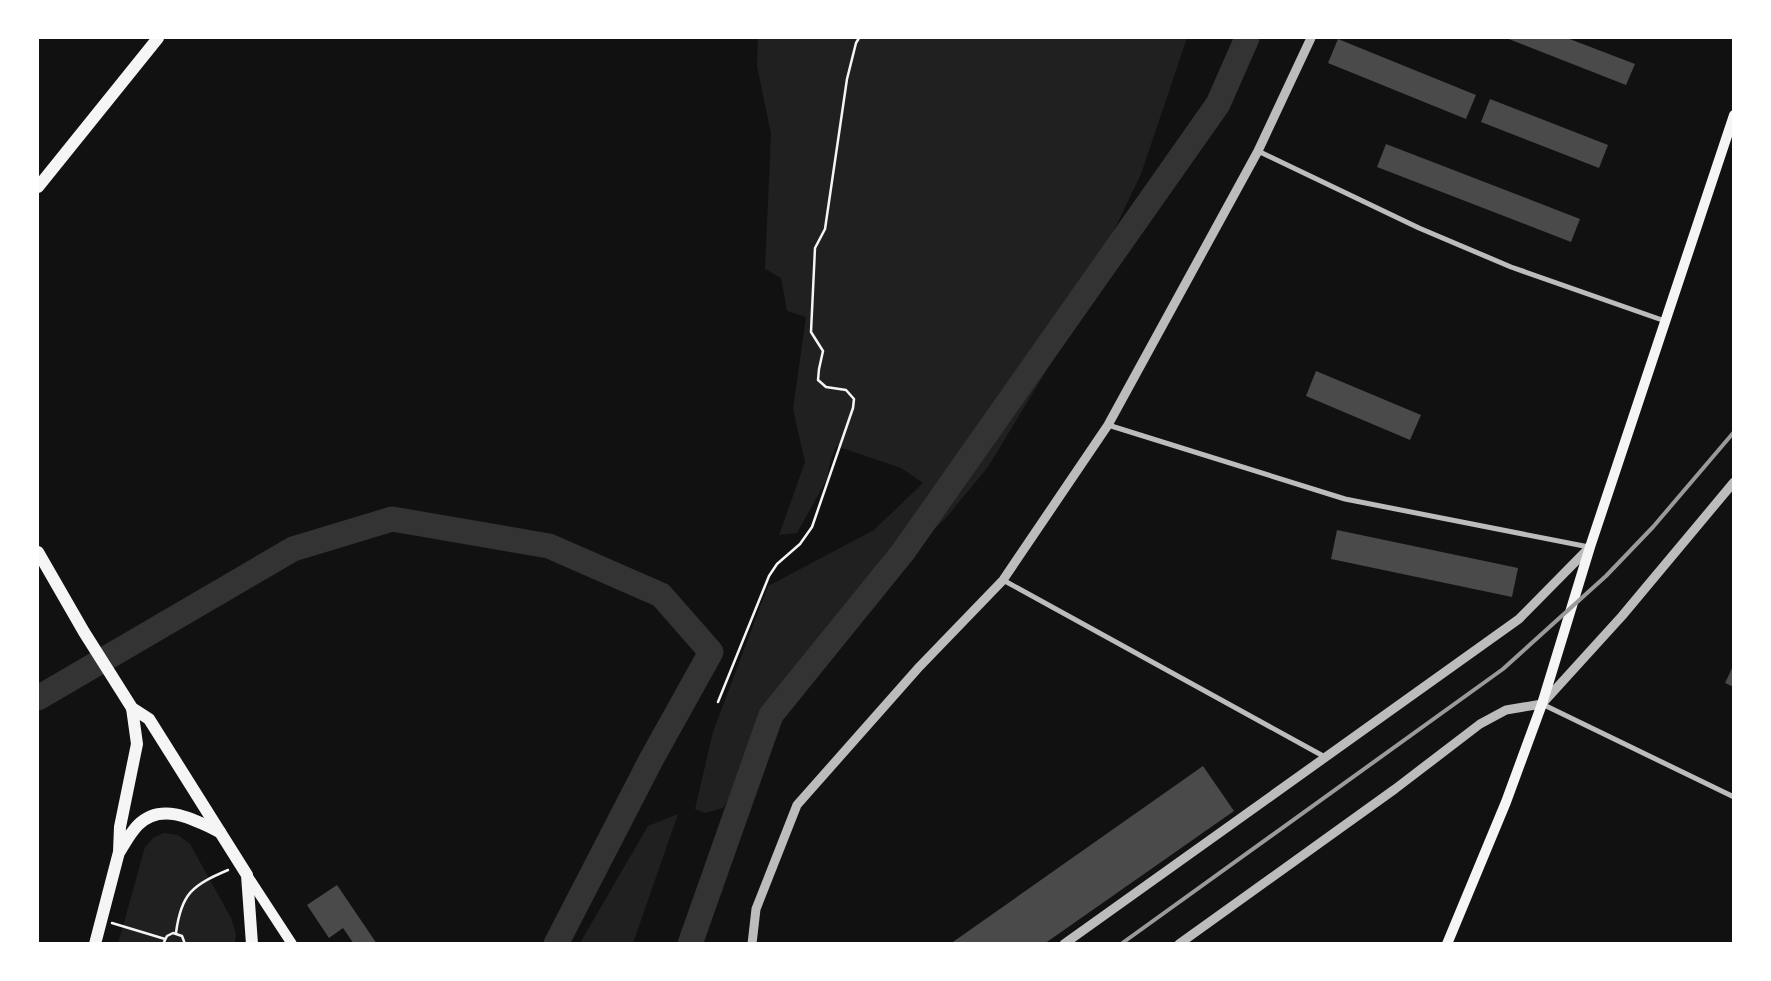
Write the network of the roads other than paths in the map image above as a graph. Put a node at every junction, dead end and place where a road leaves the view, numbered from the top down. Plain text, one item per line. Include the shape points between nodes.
1 (158, 38) edge
2 (1311, 38) edge
3 (1734, 115) edge
4 (1258, 150) junction
5 (38, 187) edge
6 (1665, 321) junction
7 (1108, 425) junction
8 (1734, 482) edge
9 (1590, 547) junction
10 (38, 552) edge
11 (1003, 580) junction
12 (1542, 704) junction
13 (132, 708) junction
14 (1326, 758) junction
15 (1734, 797) edge
16 (220, 832) junction
17 (119, 852) junction
18 (244, 870) junction
19 (95, 944) edge
20 (252, 944) edge
21 (292, 944) edge
22 (752, 944) edge
23 (1064, 944) edge
24 (1179, 944) edge
25 (1447, 944) edge

1 - 5 highway
2 - 4 street
3 - 6 main road
4 - 6 street via 1418,228 1511,267
4 - 7 street
6 - 9 main road
7 - 9 street via 1345,499
7 - 11 street
8 - 12 street via 1622,616
9 - 12 main road
9 - 14 street via 1519,619
10 - 13 highway
11 - 14 street
11 - 22 street via 904,684 797,805 756,909
12 - 15 street
12 - 24 street via 1506,710 1480,724
12 - 25 main road via 1506,802
13 - 16 highway via 149,719
13 - 17 highway via 137,744 120,827
14 - 23 street
16 - 17 highway via 180,815 160,814 138,825
16 - 18 highway
17 - 19 highway
18 - 20 highway
18 - 21 main road

